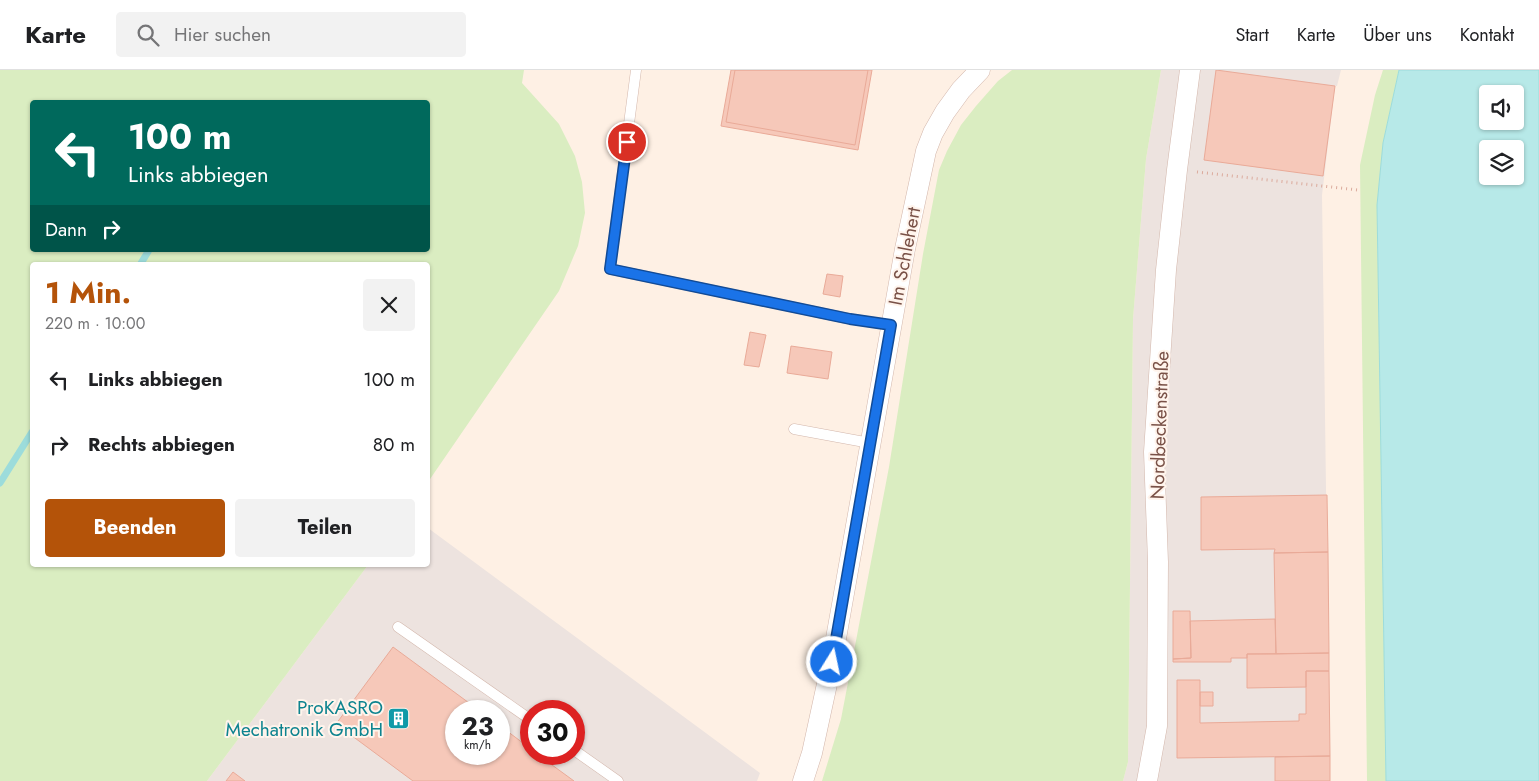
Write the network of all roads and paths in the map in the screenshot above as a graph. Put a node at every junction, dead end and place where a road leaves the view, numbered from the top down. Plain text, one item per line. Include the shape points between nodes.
1 (636, 70) edge
2 (980, 70) edge
3 (1190, 70) edge
4 (1176, 170) junction
5 (1358, 190) dead end
6 (891, 325) junction
7 (794, 429) dead end
8 (870, 443) junction
9 (398, 627) dead end
10 (520, 712) edge
11 (585, 758) edge
12 (618, 781) edge
13 (803, 781) edge
14 (1147, 781) edge

1 - 6 lane via 610,269
2 - 6 street, Im Schlehert via 945,112 926,151
3 - 4 street, Nordbeckenstraße
4 - 5 path
4 - 14 street, Nordbeckenstraße via 1154,452 1158,562 1157,726
6 - 8 street, Im Schlehert
7 - 8 lane
8 - 13 street, Im Schlehert via 832,662
9 - 10 lane
11 - 12 lane

